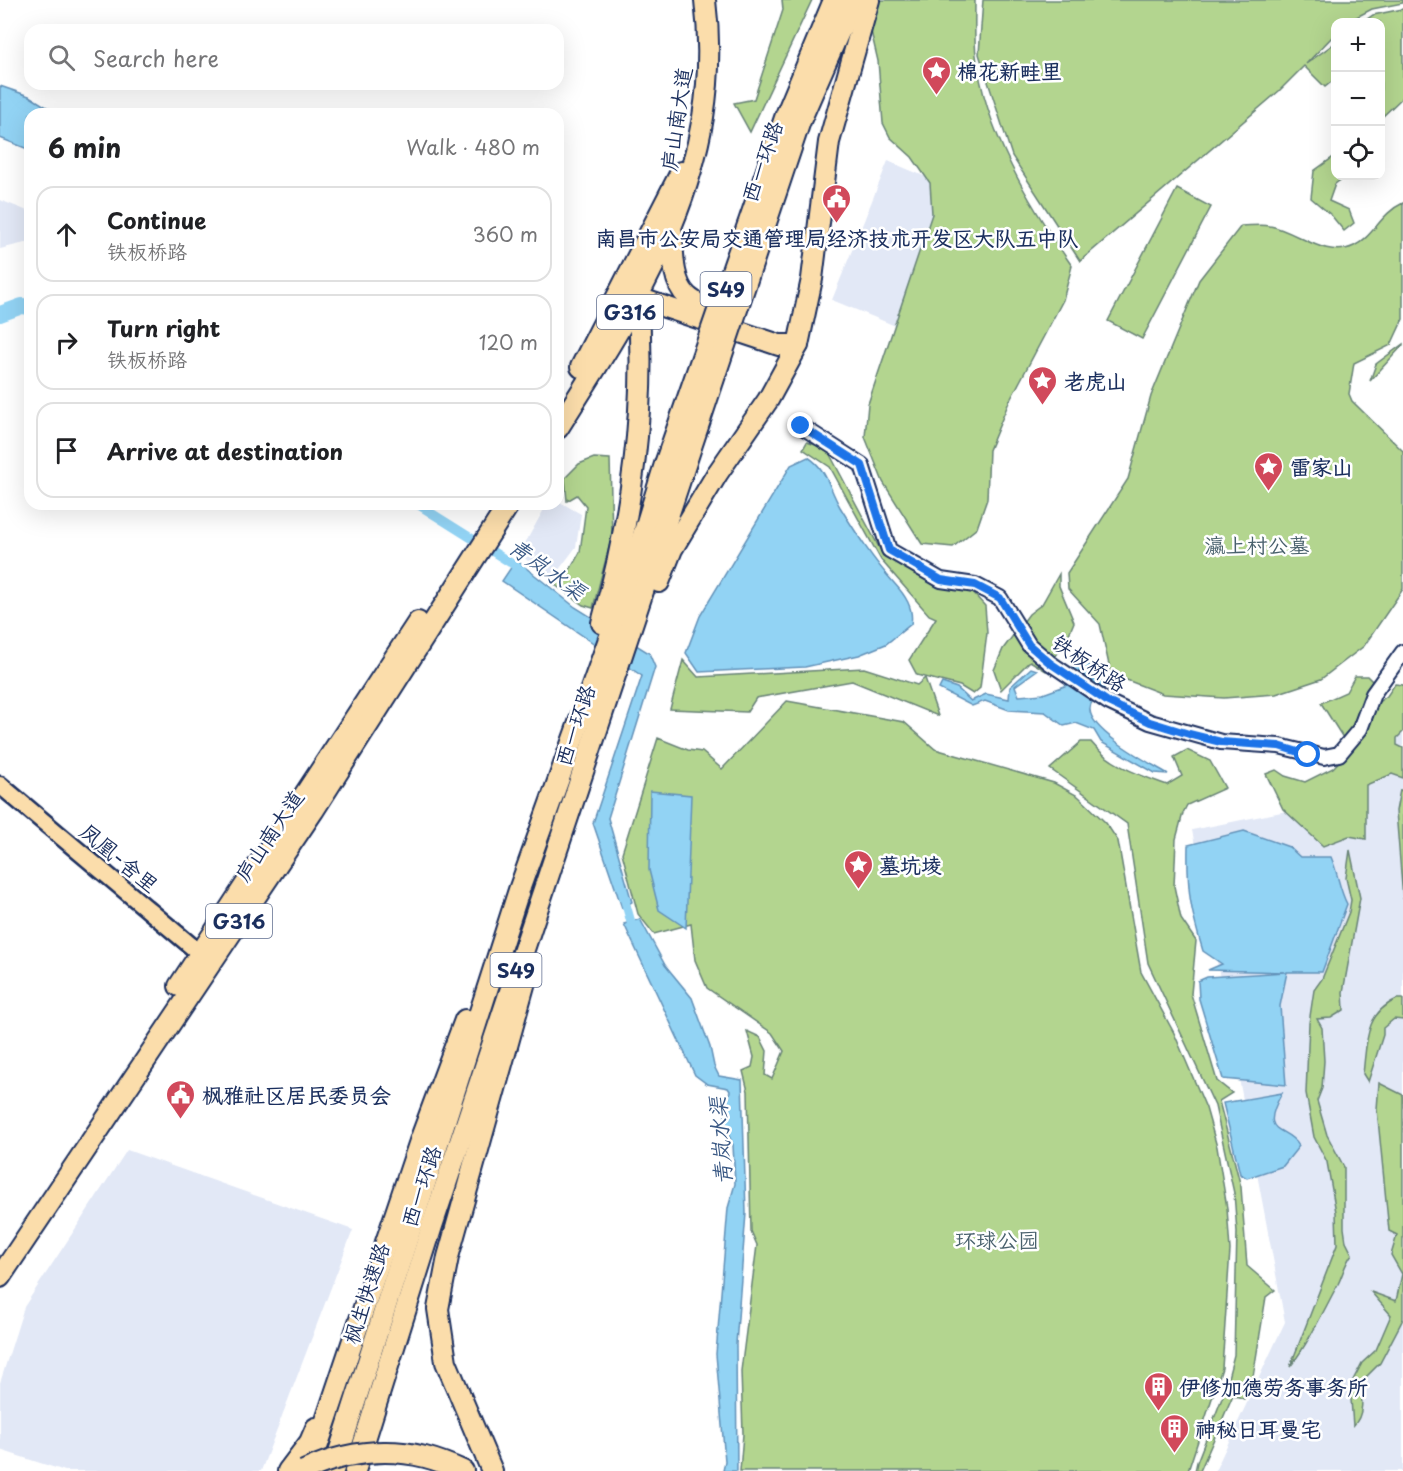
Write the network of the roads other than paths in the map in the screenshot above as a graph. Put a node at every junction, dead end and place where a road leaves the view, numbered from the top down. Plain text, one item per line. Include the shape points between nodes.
1 (695, 0) edge
2 (705, 0) edge
3 (834, 0) edge
4 (853, 0) edge
5 (870, 0) edge
6 (793, 118) junction
7 (672, 228) junction
8 (634, 294) junction
9 (715, 313) junction
10 (798, 345) junction
11 (564, 395) edge
12 (564, 417) edge
13 (801, 426) dead end
14 (674, 468) junction
15 (493, 510) edge
16 (503, 510) edge
17 (486, 529) junction
18 (1403, 652) edge
19 (560, 774) junction
20 (582, 777) junction
21 (0, 785) edge
22 (532, 853) junction
23 (552, 861) junction
24 (519, 890) joint
25 (206, 958) junction
26 (0, 1258) edge
27 (0, 1277) edge
28 (365, 1309) junction
29 (288, 1471) edge
30 (304, 1471) edge
31 (309, 1471) edge
32 (333, 1471) edge
33 (355, 1471) edge
34 (463, 1471) edge
35 (492, 1471) edge

1 - 8 highway, 庐山南大道 / G316 via 699,53 691,139 678,182 632,273
2 - 7 highway, 庐山南大道 / G316 via 708,59 703,112 696,158
3 - 6 highway, 西一环路 / S49
4 - 6 highway, 西一环路 / S49
5 - 10 highway via 829,142 812,279
6 - 14 highway, 西一环路 / S49, bridge
7 - 8 highway, 庐山南大道 / G316
7 - 9 highway via 674,264 680,285 687,296
8 - 9 highway
8 - 10 highway via 779,345
8 - 11 highway, 庐山南大道 / G316
8 - 12 highway, 庐山南大道 / G316
8 - 19 highway via 642,351 640,404 626,512 612,587
9 - 10 highway via 783,336
10 - 20 highway via 768,400 672,549
13 - 18 street, 铁板桥路 via 862,465 889,550 941,580 975,585 1000,598 1029,645 1050,663 1108,702 1150,722 1221,742 1279,746 1324,757 1339,754 1360,729 1373,694
14 - 19 highway, 西一环路 / S49
14 - 20 highway, 西一环路 / S49
15 - 17 highway, 庐山南大道 / G316
16 - 17 highway, 庐山南大道 / G316
17 - 25 highway, 庐山南大道 / G316 via 313,812
19 - 22 highway, 西一环路 / S49
20 - 23 highway, 西一环路 / S49
21 - 25 main road, 凤凰-舍里
22 - 24 highway, 西一环路 / S49
22 - 28 highway via 485,963 421,1138
23 - 33 highway, 西一环路 / S49
23 - 35 highway via 525,986 448,1257 438,1309 446,1362
24 - 32 highway, 枫生快速路 / S49
25 - 26 highway, 庐山南大道 / G316
25 - 27 highway, 庐山南大道 / G316
28 - 29 highway via 310,1442
28 - 31 highway
30 - 34 highway, bridge via 319,1463 364,1452 410,1452

